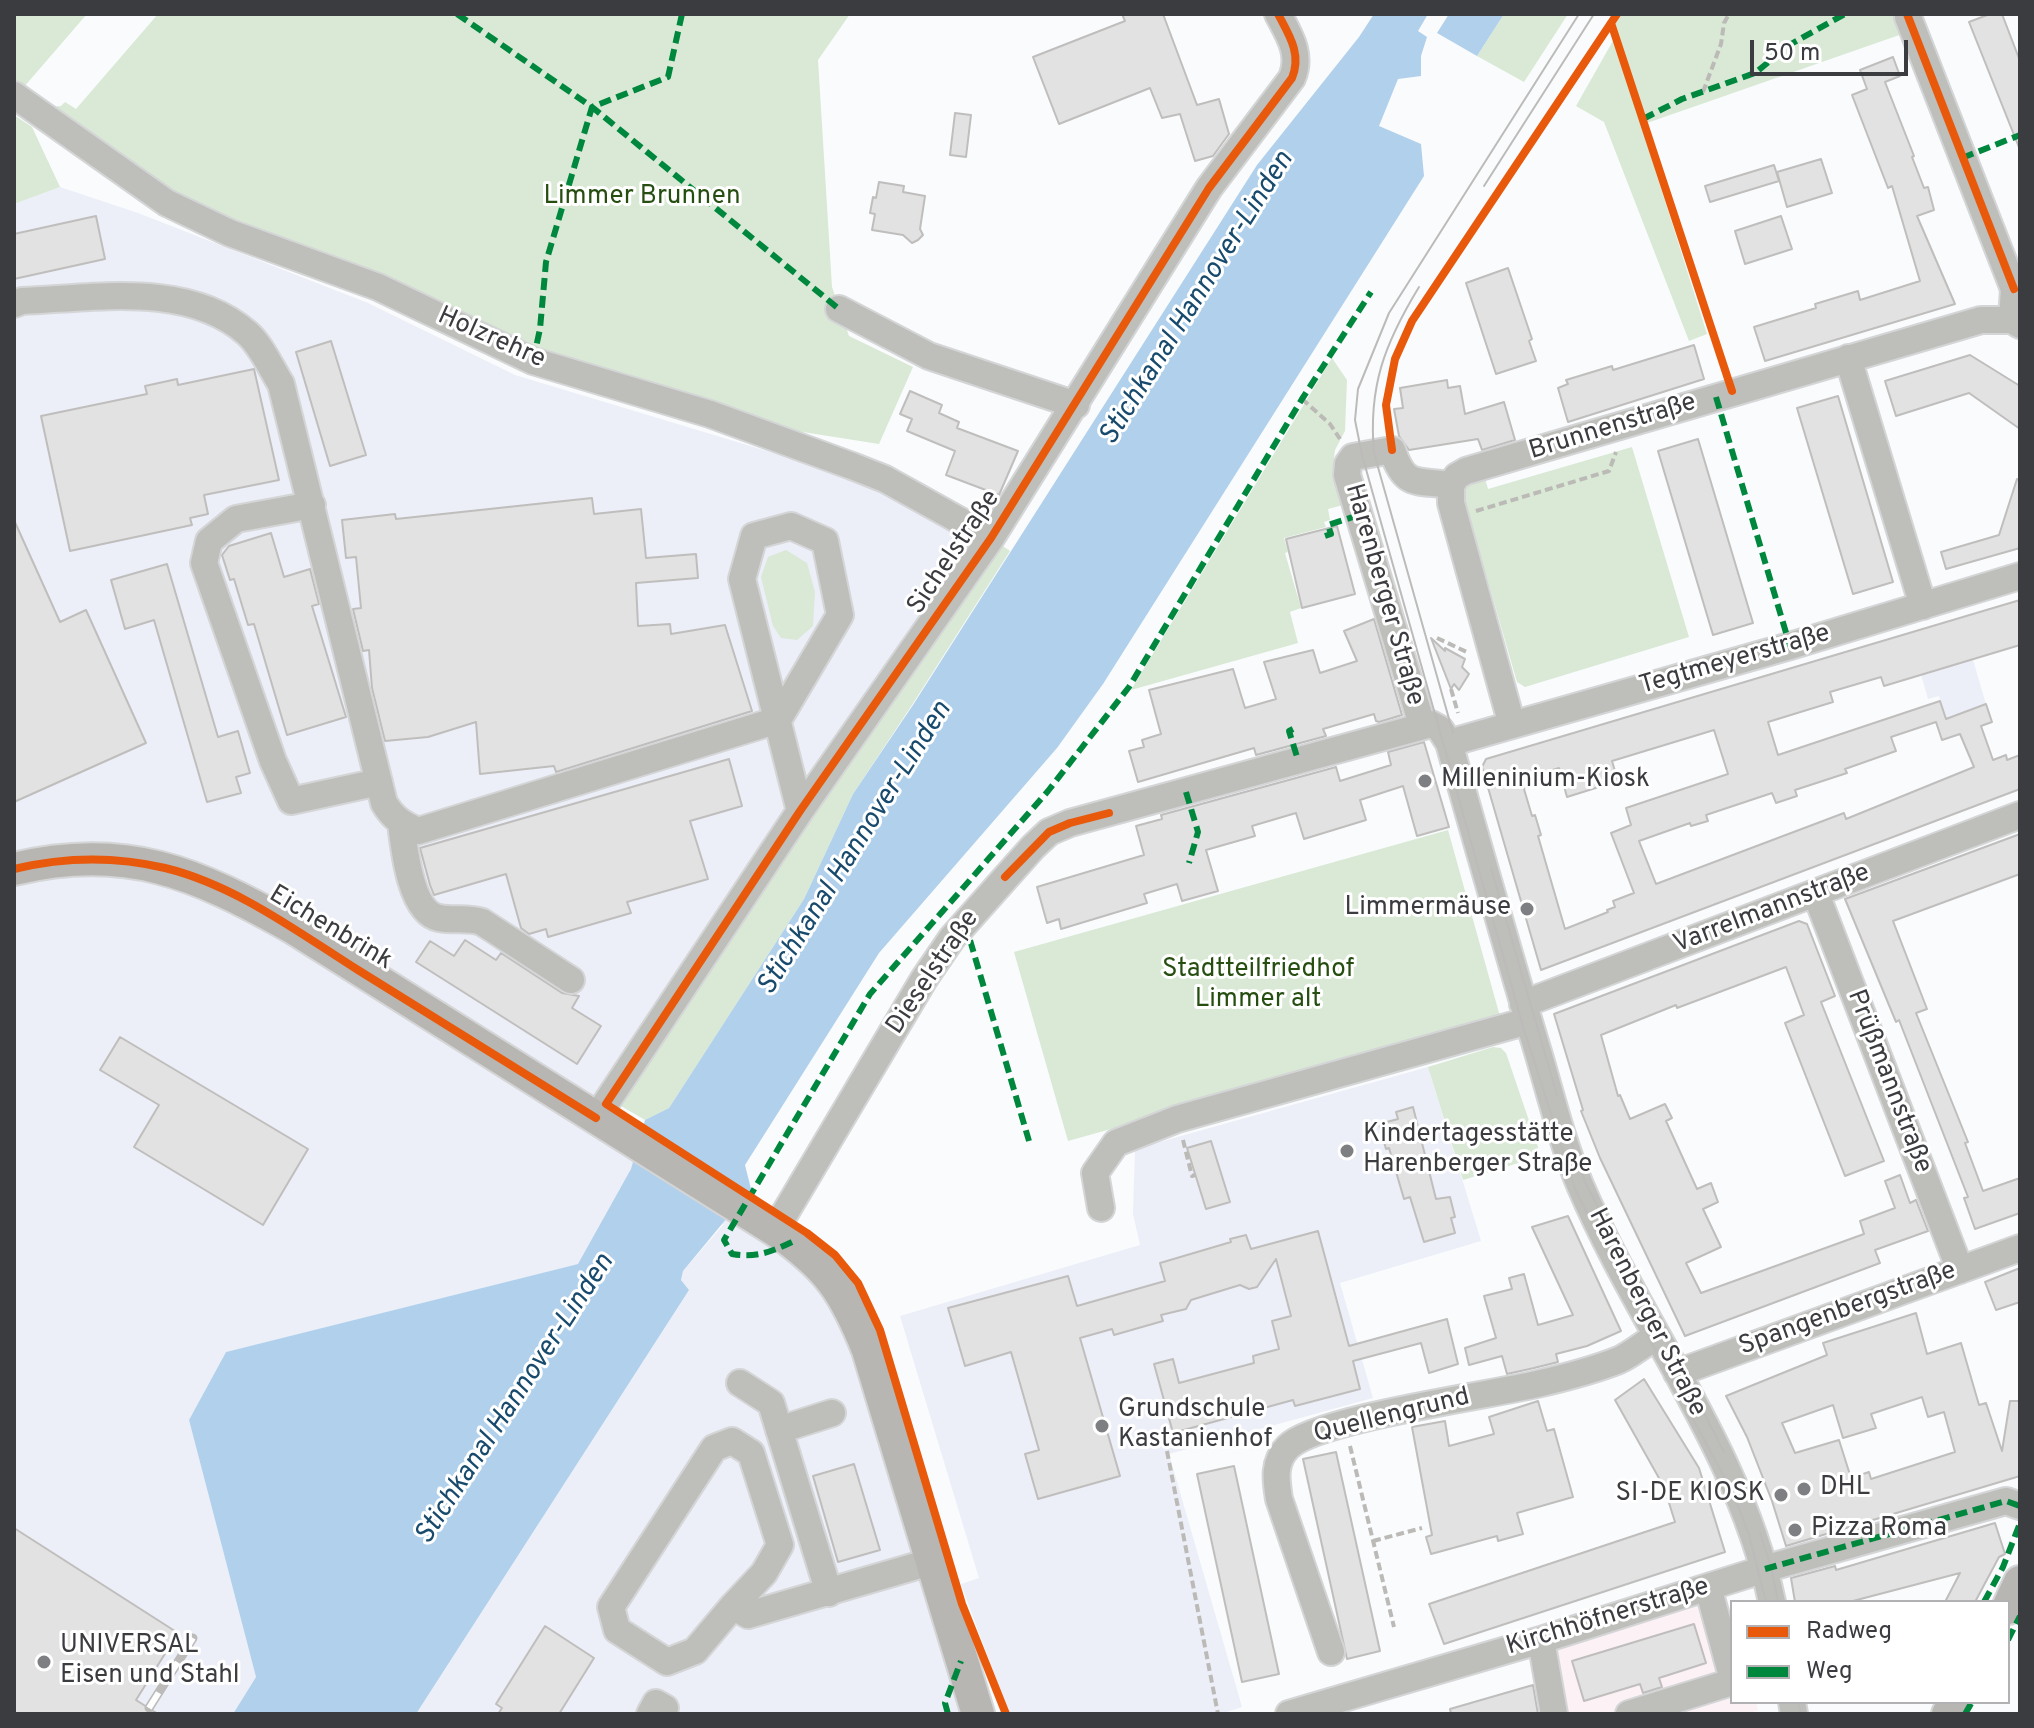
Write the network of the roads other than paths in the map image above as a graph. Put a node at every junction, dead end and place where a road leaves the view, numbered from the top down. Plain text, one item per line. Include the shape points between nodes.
1 (1278, 14) edge
2 (1908, 17) dead end
3 (14, 95) edge
4 (14, 304) edge
5 (839, 309) dead end
6 (2016, 323) edge
7 (1848, 358) junction
8 (1076, 405) junction
9 (1451, 485) junction
10 (312, 505) junction
11 (991, 538) junction
12 (2020, 576) edge
13 (1923, 606) junction
14 (778, 720) junction
15 (1512, 725) junction
16 (1437, 732) junction
17 (379, 782) junction
18 (800, 811) junction
19 (2020, 815) edge
20 (401, 823) junction
21 (14, 869) edge
22 (1816, 894) junction
23 (571, 980) dead end
24 (1526, 1013) junction
25 (596, 1118) junction
26 (1101, 1208) dead end
27 (775, 1230) junction
28 (2020, 1248) edge
29 (1960, 1270) junction
30 (1656, 1337) junction
31 (1677, 1373) junction
32 (740, 1383) dead end
33 (832, 1413) dead end
34 (779, 1430) junction
35 (2020, 1506) edge
36 (930, 1562) junction
37 (1765, 1569) junction
38 (2020, 1582) edge
39 (1701, 1589) junction
40 (829, 1593) junction
41 (1772, 1600) edge
42 (2010, 1604) edge
43 (733, 1606) junction
44 (1541, 1640) junction
45 (1331, 1652) dead end
46 (1730, 1673) edge
47 (1730, 1680) edge
48 (978, 1714) edge
49 (1289, 1714) edge
50 (1554, 1714) edge
51 (1629, 1714) edge

1 - 8 street, Sichelstraße via 1296,48 1292,78 1209,188
2 - 6 street, Brunnenstraße via 2014,289
3 - 11 street, Holzrehre via 167,203 220,229 378,287 533,361 710,414 885,479
4 - 10 street via 152,295 212,310 249,333 281,384
5 - 8 street via 929,356
6 - 7 street, Brunnenstraße via 1981,320
7 - 9 street, Brunnenstraße via 1466,471
7 - 13 street
8 - 11 street, Sichelstraße
9 - 15 street via 1455,518
9 - 16 street, Harenberger Straße via 1409,479 1399,471 1392,450 1353,457 1348,464 1347,475
10 - 17 street
10 - 17 street via 236,519 209,541 204,563 291,801
11 - 18 street, Sichelstraße
12 - 13 street, Tegtmeyerstraße
13 - 15 street, Tegtmeyerstraße
14 - 14 street via 742,579 754,536 791,526 825,541 840,615
14 - 18 street
14 - 20 street via 418,831
15 - 16 street, Tegtmeyerstraße
16 - 24 street, Harenberger Straße
16 - 27 street, Dieselstraße via 1049,832 952,938
17 - 20 street via 384,803
18 - 25 street, Sichelstraße
19 - 22 street, Varrelmannstraße
20 - 23 street via 408,871 430,915 482,922
21 - 25 main road, Eichenbrink via 64,859 122,860 204,881 292,927
22 - 24 street, Varrelmannstraße
22 - 29 street, Prüßmannstraße
24 - 26 street via 1177,1119 1116,1143 1095,1173
24 - 30 street, Harenberger Straße via 1580,1185
25 - 27 main road, Eichenbrink
27 - 36 main road, Eichenbrink via 824,1269 850,1307 868,1350
28 - 29 street, Spangenbergstraße
29 - 31 street, Spangenbergstraße
30 - 31 street, Harenberger Straße
30 - 45 street, Quellengrund via 1620,1359 1540,1384 1344,1425 1289,1445 1279,1459 1279,1499
31 - 37 street, Harenberger Straße via 1734,1482
32 - 34 street via 771,1403
33 - 34 street
34 - 40 street
35 - 37 street, Kirchhöfnerstraße via 2006,1501
36 - 40 street
36 - 48 main road, Eichenbrink
37 - 39 street, Kirchhöfnerstraße
37 - 41 street, Harenberger Straße
38 - 42 main road
39 - 44 street, Kirchhöfnerstraße
39 - 46 street
40 - 43 street via 748,1615
43 - 43 street via 695,1651 667,1662 617,1630 611,1607 714,1448 732,1441 751,1453 780,1545 764,1573
44 - 49 street, Kirchhöfnerstraße
44 - 50 street
47 - 51 street

